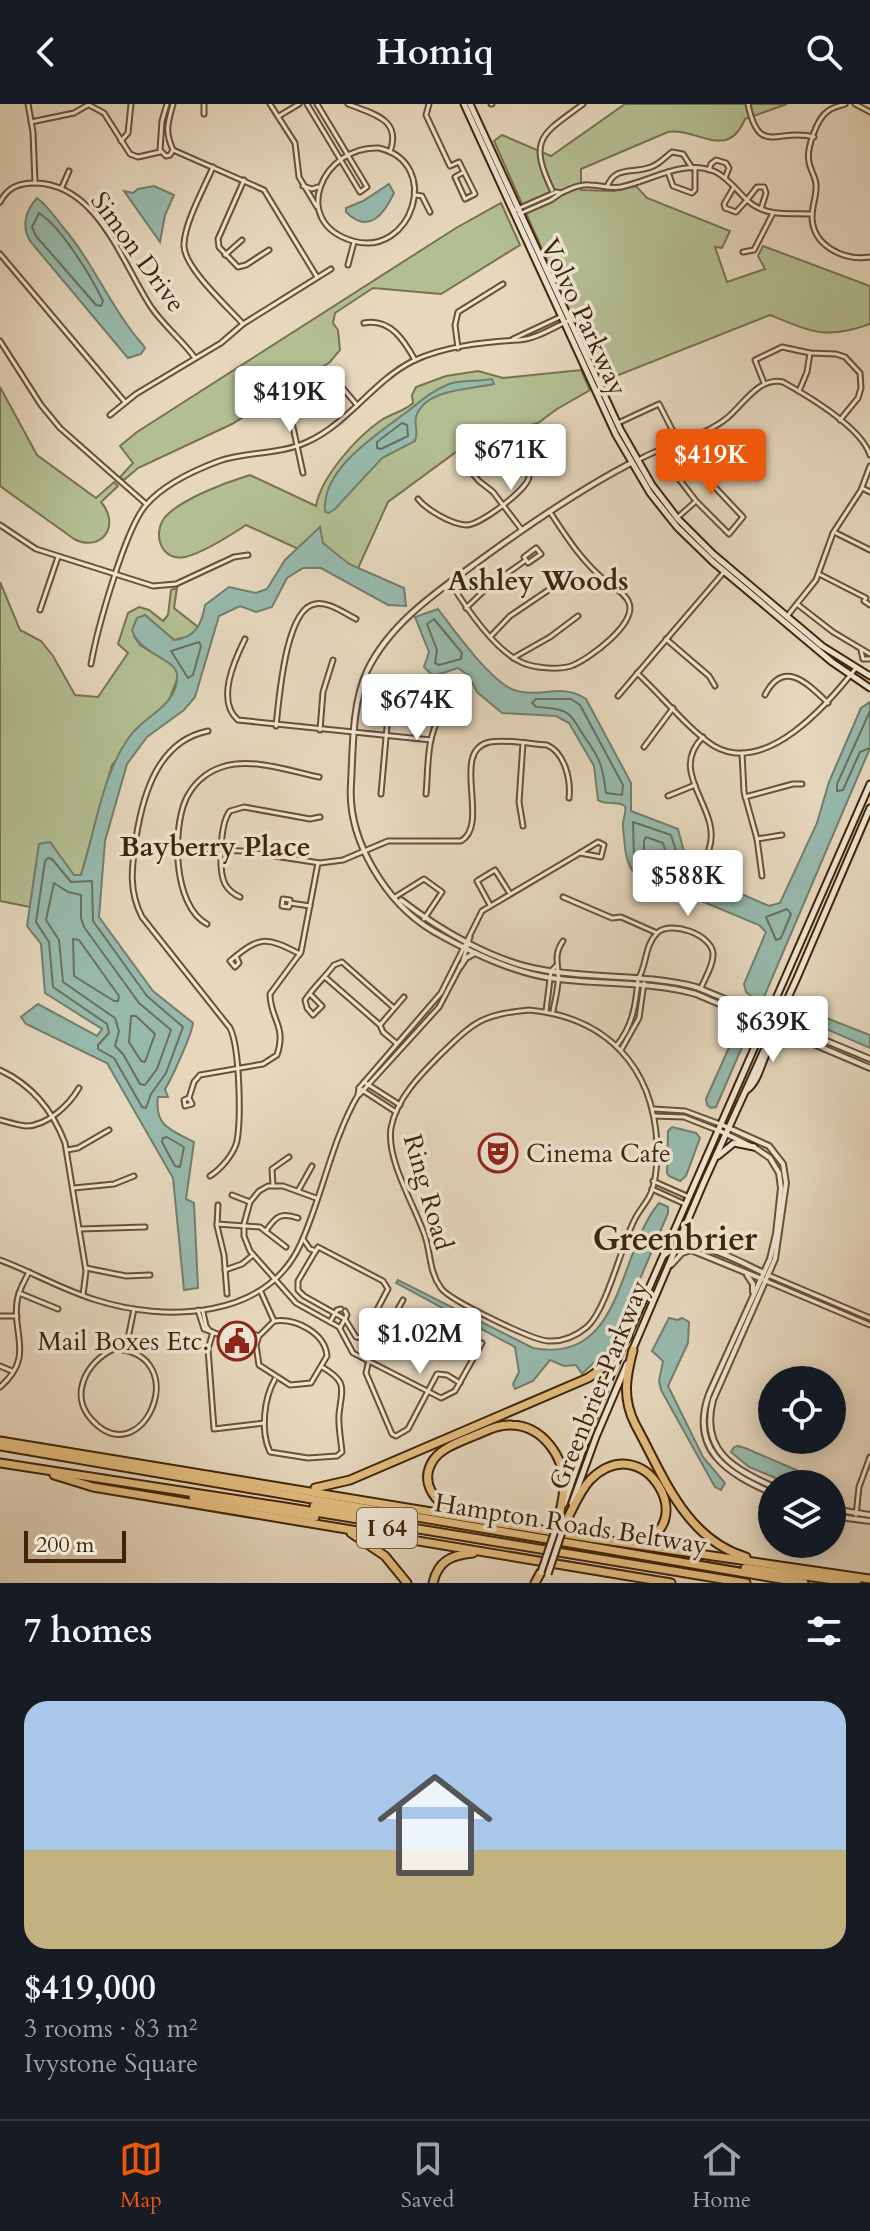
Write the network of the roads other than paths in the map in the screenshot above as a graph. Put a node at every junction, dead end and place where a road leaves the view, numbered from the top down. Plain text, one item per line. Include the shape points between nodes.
1 (28, 104) edge
2 (89, 104) edge
3 (131, 104) edge
4 (167, 104) edge
5 (173, 104) edge
6 (204, 104) edge
7 (270, 104) edge
8 (299, 104) edge
9 (307, 104) edge
10 (317, 104) edge
11 (348, 104) edge
12 (429, 104) edge
13 (464, 104) edge
14 (470, 104) edge
15 (583, 104) edge
16 (748, 104) edge
17 (845, 104) edge
18 (855, 104) edge
19 (870, 112) edge
20 (204, 114) dead end
21 (279, 116) junction
22 (31, 122) junction
23 (814, 137) junction
24 (120, 141) junction
25 (168, 143) junction
26 (162, 144) junction
27 (173, 150) junction
28 (160, 152) junction
29 (390, 152) junction
30 (349, 156) junction
31 (341, 161) junction
32 (213, 167) junction
33 (694, 168) junction
34 (709, 170) junction
35 (69, 171) dead end
36 (464, 172) junction
37 (668, 172) junction
38 (725, 178) junction
39 (244, 180) junction
40 (35, 183) junction
41 (303, 186) junction
42 (319, 186) junction
43 (62, 187) junction
44 (607, 187) junction
45 (734, 187) junction
46 (552, 190) dead end
47 (415, 195) junction
48 (747, 200) junction
49 (0, 202) edge
50 (761, 209) junction
51 (319, 211) junction
52 (430, 212) dead end
53 (517, 212) junction
54 (773, 213) junction
55 (812, 214) junction
56 (242, 240) dead end
57 (354, 241) junction
58 (269, 250) dead end
59 (743, 252) dead end
60 (0, 254) edge
61 (225, 255) junction
62 (870, 257) edge
63 (348, 265) dead end
64 (331, 269) dead end
65 (317, 277) junction
66 (503, 284) dead end
67 (566, 318) junction
68 (364, 323) dead end
69 (243, 324) junction
70 (0, 341) edge
71 (458, 348) junction
72 (810, 353) junction
73 (195, 358) junction
74 (415, 360) junction
75 (764, 383) junction
76 (341, 386) dead end
77 (799, 391) junction
78 (125, 402) junction
79 (357, 405) junction
80 (110, 415) dead end
81 (291, 418) dead end
82 (840, 420) junction
83 (618, 423) junction
84 (680, 440) junction
85 (868, 443) edge
86 (297, 446) junction
87 (519, 449) dead end
88 (870, 455) edge
89 (634, 462) junction
90 (694, 465) junction
91 (870, 466) edge
92 (303, 473) dead end
93 (472, 473) dead end
94 (862, 488) junction
95 (870, 492) edge
96 (418, 499) dead end
97 (696, 501) junction
98 (146, 504) junction
99 (503, 504) junction
100 (549, 511) junction
101 (677, 518) junction
102 (0, 525) edge
103 (522, 530) junction
104 (834, 532) junction
105 (870, 550) edge
106 (248, 555) dead end
107 (58, 557) junction
108 (526, 560) dead end
109 (724, 572) junction
110 (819, 574) junction
111 (116, 575) junction
112 (450, 582) junction
113 (556, 585) dead end
114 (868, 597) edge
115 (797, 604) junction
116 (870, 605) edge
117 (466, 608) junction
118 (40, 610) dead end
119 (578, 616) dead end
120 (356, 619) dead end
121 (785, 619) junction
122 (491, 636) junction
123 (245, 639) dead end
124 (666, 639) junction
125 (861, 650) junction
126 (870, 656) edge
127 (513, 658) junction
128 (333, 660) dead end
129 (91, 664) dead end
130 (856, 668) junction
131 (637, 673) junction
132 (850, 675) junction
133 (870, 676) edge
134 (398, 680) dead end
135 (715, 686) dead end
136 (870, 688) edge
137 (765, 695) dead end
138 (618, 696) dead end
139 (828, 703) junction
140 (448, 707) dead end
141 (673, 708) junction
142 (276, 726) junction
143 (320, 730) junction
144 (208, 731) dead end
145 (355, 733) junction
146 (386, 736) junction
147 (703, 737) junction
148 (431, 740) junction
149 (523, 743) junction
150 (644, 747) dead end
151 (742, 753) junction
152 (319, 777) dead end
153 (802, 784) dead end
154 (870, 784) edge
155 (695, 785) junction
156 (381, 794) dead end
157 (426, 794) dead end
158 (668, 796) dead end
159 (745, 797) junction
160 (569, 798) dead end
161 (870, 808) edge
162 (320, 817) dead end
163 (523, 826) dead end
164 (849, 834) junction
165 (782, 835) dead end
166 (858, 838) junction
167 (757, 839) junction
168 (135, 846) junction
169 (179, 849) junction
170 (709, 849) dead end
171 (222, 850) junction
172 (365, 850) junction
173 (580, 853) junction
174 (318, 863) junction
175 (762, 876) dead end
176 (510, 894) junction
177 (240, 897) dead end
178 (395, 897) junction
179 (563, 897) dead end
180 (290, 903) dead end
181 (490, 905) junction
182 (310, 906) junction
183 (424, 919) junction
184 (207, 924) dead end
185 (657, 933) junction
186 (563, 941) dead end
187 (467, 943) junction
188 (478, 953) junction
189 (300, 954) junction
190 (236, 956) dead end
191 (460, 967) junction
192 (556, 972) junction
193 (326, 978) junction
194 (550, 978) junction
195 (641, 981) junction
196 (701, 988) junction
197 (310, 994) junction
198 (404, 997) dead end
199 (394, 1008) junction
200 (546, 1011) junction
201 (553, 1012) junction
202 (768, 1020) junction
203 (778, 1020) junction
204 (380, 1025) junction
205 (774, 1027) junction
206 (794, 1036) junction
207 (397, 1044) junction
208 (617, 1045) junction
209 (621, 1050) junction
210 (870, 1059) edge
211 (237, 1068) junction
212 (870, 1068) edge
213 (0, 1070) edge
214 (364, 1082) junction
215 (369, 1087) junction
216 (79, 1088) dead end
217 (359, 1088) junction
218 (746, 1090) junction
219 (364, 1092) junction
220 (358, 1095) junction
221 (189, 1098) dead end
222 (400, 1105) junction
223 (653, 1110) junction
224 (397, 1113) junction
225 (52, 1115) junction
226 (654, 1116) junction
227 (0, 1120) edge
228 (718, 1127) junction
229 (109, 1130) dead end
230 (728, 1131) junction
231 (754, 1147) junction
232 (67, 1150) junction
233 (289, 1157) dead end
234 (714, 1159) junction
235 (312, 1166) dead end
236 (134, 1176) dead end
237 (210, 1176) dead end
238 (653, 1181) junction
239 (273, 1185) junction
240 (74, 1188) junction
241 (652, 1189) junction
242 (298, 1191) junction
243 (232, 1195) dead end
244 (689, 1197) junction
245 (316, 1198) junction
246 (250, 1202) junction
247 (685, 1204) junction
248 (218, 1205) dead end
249 (298, 1218) dead end
250 (688, 1223) junction
251 (217, 1224) junction
252 (244, 1224) junction
253 (145, 1227) dead end
254 (80, 1229) junction
255 (266, 1231) junction
256 (303, 1239) junction
257 (678, 1246) junction
258 (286, 1247) dead end
259 (707, 1249) junction
260 (316, 1251) junction
261 (253, 1255) junction
262 (661, 1259) junction
263 (0, 1260) edge
264 (669, 1266) junction
265 (86, 1268) junction
266 (225, 1270) junction
267 (742, 1271) junction
268 (29, 1272) junction
269 (150, 1275) dead end
270 (764, 1277) junction
271 (275, 1279) junction
272 (260, 1291) junction
273 (19, 1293) junction
274 (227, 1294) dead end
275 (83, 1295) junction
276 (751, 1298) junction
277 (403, 1300) dead end
278 (58, 1309) dead end
279 (134, 1309) junction
280 (200, 1310) junction
281 (335, 1313) junction
282 (0, 1316) edge
283 (17, 1316) junction
284 (870, 1318) edge
285 (345, 1319) junction
286 (392, 1319) junction
287 (274, 1321) junction
288 (330, 1322) junction
289 (870, 1325) edge
290 (340, 1328) junction
291 (458, 1328) dead end
292 (213, 1332) junction
293 (259, 1336) junction
294 (628, 1336) junction
295 (482, 1343) dead end
296 (126, 1350) junction
297 (633, 1350) junction
298 (369, 1360) junction
299 (0, 1366) edge
300 (322, 1367) junction
301 (12, 1371) junction
302 (276, 1377) junction
303 (460, 1383) junction
304 (0, 1387) edge
305 (426, 1392) junction
306 (265, 1423) junction
307 (0, 1444) edge
308 (870, 1457) edge
309 (0, 1465) edge
310 (54, 1475) junction
311 (758, 1480) edge
312 (287, 1487) junction
313 (758, 1487) edge
314 (270, 1493) junction
315 (846, 1514) edge
316 (870, 1515) edge
317 (846, 1517) edge
318 (856, 1517) junction
319 (490, 1521) junction
320 (870, 1521) edge
321 (562, 1522) junction
322 (326, 1526) junction
323 (590, 1538) junction
324 (487, 1552) junction
325 (775, 1565) junction
326 (727, 1570) junction
327 (544, 1573) junction
328 (617, 1573) junction
329 (870, 1579) edge
330 (407, 1583) edge
331 (433, 1583) edge
332 (536, 1583) edge
333 (546, 1583) edge
334 (641, 1583) edge
335 (671, 1583) edge
336 (720, 1583) edge
337 (746, 1583) edge
338 (783, 1583) edge
339 (804, 1583) edge
340 (857, 1583) edge

1 - 22 street
2 - 22 street via 74,113
2 - 24 street via 104,113
3 - 24 street via 128,133
4 - 26 street
5 - 25 street
6 - 20 street
7 - 21 street
8 - 21 street
9 - 31 street
10 - 30 street
11 - 29 street via 386,121 394,136
12 - 36 street via 426,115 450,166 459,162
13 - 53 main road, Volvo Parkway
14 - 53 main road, Volvo Parkway
15 - 46 street via 541,141 539,159
16 - 23 street via 753,124 764,136
17 - 23 street via 823,116
18 - 19 street
21 - 41 street via 295,143
22 - 40 street
23 - 55 street via 808,155 816,185
24 - 28 street via 138,157
25 - 26 street
25 - 27 street
26 - 28 street
27 - 28 street via 168,156
27 - 32 street
29 - 30 street via 367,148
29 - 47 street via 410,170
30 - 31 street
30 - 31 street via 367,187 360,192
31 - 42 street
32 - 39 street
32 - 69 street via 183,247 206,285
33 - 34 street
33 - 37 street
33 - 37 street via 692,193 673,186
33 - 44 street via 683,154 672,152 651,167 617,172
34 - 38 street
34 - 38 street via 716,160 726,163
35 - 43 street
36 - 36 street via 475,194 465,199 455,177
37 - 44 street
38 - 45 street
39 - 61 street via 218,239
39 - 65 street via 264,190
40 - 43 street, Simon Drive
40 - 49 street via 13,186
41 - 42 street
41 - 51 street
42 - 51 street
43 - 73 street, Simon Drive via 111,237 150,305
44 - 53 street via 583,185
45 - 48 street
45 - 48 street via 725,208 736,212
47 - 52 street via 422,196
47 - 57 street via 410,214 394,233 374,242
48 - 50 street
48 - 50 street via 757,187 764,187
50 - 54 street
51 - 57 street via 334,231
53 - 67 main road, Volvo Parkway
54 - 55 street
54 - 59 street via 754,250
55 - 62 street via 814,229 826,246 853,258
56 - 61 street
57 - 63 street
58 - 61 street via 242,267
60 - 78 street
64 - 65 street
65 - 69 street
66 - 71 street via 458,312
67 - 71 street via 533,337
67 - 83 main road, Volvo Parkway
67 - 89 main road, Volvo Parkway
68 - 74 street via 397,332
69 - 73 street
70 - 98 street via 60,428
71 - 74 street
72 - 75 street via 782,347 755,360
72 - 77 street
72 - 82 street via 840,354 860,373 860,393
73 - 78 street
74 - 79 street
75 - 77 street via 779,380
75 - 84 street via 721,422
76 - 79 street
77 - 82 street
78 - 80 street
79 - 86 street
81 - 86 street
82 - 85 street
83 - 84 street via 659,404
83 - 89 main road, Volvo Parkway
84 - 89 street
84 - 90 street
85 - 88 street
86 - 92 street
86 - 98 street via 217,462
87 - 99 street via 528,479
89 - 100 street
89 - 101 main road, Volvo Parkway
89 - 109 main road, Volvo Parkway via 674,523
90 - 97 street via 679,479
90 - 97 street via 743,517 729,534
91 - 94 street
93 - 99 street
94 - 95 street
94 - 104 street
96 - 99 street via 469,525
97 - 101 street
98 - 111 street
99 - 103 street
100 - 103 street
100 - 127 street via 582,558 626,597 630,613 611,639 570,666 532,666
101 - 121 main road, Volvo Parkway
102 - 107 street via 24,543
103 - 112 street
104 - 105 street
104 - 110 street
106 - 111 street via 166,586
107 - 111 street
107 - 118 street
108 - 117 street
109 - 121 main road, Volvo Parkway
109 - 124 street
110 - 114 street
110 - 115 street
111 - 129 street
112 - 117 street
112 - 145 street via 410,615 379,651 359,695
113 - 122 street via 510,616
114 - 116 street via 864,601
115 - 121 street
115 - 125 street
117 - 122 street
119 - 127 street
120 - 142 street via 322,603 301,613 283,667
121 - 130 main road, Volvo Parkway
121 - 132 main road, Volvo Parkway
122 - 127 street
123 - 142 street via 230,678 229,710 242,722
124 - 131 street
124 - 135 street
125 - 126 street
125 - 126 street via 863,659
128 - 143 street
130 - 132 street
130 - 133 main road, Volvo Parkway
131 - 138 street
131 - 141 street
132 - 136 main road, Volvo Parkway
132 - 139 street
134 - 146 street
137 - 139 street via 778,679 794,676
139 - 151 street via 780,739
140 - 148 street
141 - 147 street
141 - 150 street
142 - 143 street
143 - 145 street
144 - 168 street via 175,749 153,776
145 - 146 street
145 - 172 street via 350,801
146 - 148 street
146 - 156 street
147 - 151 street
147 - 155 street via 689,759
148 - 157 street
149 - 160 street via 547,745 559,754
149 - 163 street
149 - 172 street via 493,741 477,752 470,784 474,826 465,840 388,841
151 - 159 street
152 - 169 street via 249,764 213,771 186,799
153 - 159 street
154 - 164 main road, Greenbrier Parkway
155 - 158 street
155 - 170 street via 709,828
159 - 167 street
161 - 166 main road, Greenbrier Parkway
162 - 171 street via 235,808 224,818
164 - 166 street
164 - 202 main road, Greenbrier Parkway
165 - 167 street
166 - 203 main road, Greenbrier Parkway
167 - 175 street
168 - 169 street
168 - 211 street via 131,883 139,912 230,1028
169 - 171 street
169 - 184 street via 183,894 193,913
171 - 174 street
171 - 177 street via 223,879
172 - 174 street
172 - 178 street
173 - 173 street via 600,858 604,843 598,842
173 - 176 street
174 - 182 street
176 - 181 street
176 - 181 street via 495,870 486,874 477,881
178 - 183 street
178 - 183 street via 424,879 442,892
178 - 187 street via 417,920
179 - 185 street
180 - 182 street
181 - 187 street via 479,915
182 - 189 street
183 - 187 street
185 - 195 street via 644,958
185 - 196 street via 675,928 710,945 713,959
186 - 192 street
187 - 188 street
187 - 191 street
187 - 192 street
187 - 207 street via 441,993
188 - 191 street
188 - 194 street
189 - 190 street via 263,941
189 - 211 street via 270,994 280,1028 277,1055 267,1063
191 - 215 street via 439,1007
192 - 194 street
192 - 195 street
192 - 201 street
193 - 197 street
193 - 199 street via 342,962
193 - 204 street
194 - 200 street
195 - 196 street
195 - 202 street
195 - 208 street via 633,1016
195 - 209 street via 639,1018
196 - 202 street
197 - 197 street via 305,1004 313,1015 322,1006
198 - 199 street
199 - 204 street
200 - 201 street, Ring Road
200 - 222 street, Ring Road via 507,1012 476,1022 419,1076
201 - 208 street, Ring Road via 593,1027
202 - 203 street
202 - 205 street
202 - 228 main road, Greenbrier Parkway
203 - 205 main road, Greenbrier Parkway
203 - 210 street
204 - 207 street
205 - 206 street
205 - 218 main road, Greenbrier Parkway
206 - 212 street
206 - 218 main road via 774,1039
207 - 214 street
208 - 209 street, Ring Road
209 - 223 street, Ring Road
211 - 221 street via 200,1075
211 - 237 street via 237,1143
213 - 225 street via 28,1087
214 - 215 street
214 - 217 street
215 - 219 street
215 - 222 street
216 - 225 street via 68,1105
217 - 219 street
217 - 220 street
218 - 230 main road, Greenbrier Parkway
219 - 220 street
219 - 224 street
220 - 245 street
222 - 224 street, Ring Road
223 - 226 street, Ring Road
223 - 228 street via 685,1111
224 - 241 street, Ring Road via 391,1146 441,1289 532,1338 566,1339 591,1324
225 - 227 street via 29,1126
225 - 232 street
226 - 228 street via 684,1117
226 - 238 street, Ring Road
228 - 230 street
228 - 244 main road, Greenbrier Parkway
229 - 232 street
230 - 231 street
230 - 234 main road, Greenbrier Parkway
230 - 270 street via 769,1146 786,1173 778,1245
231 - 234 main road via 734,1143
231 - 270 street via 773,1161 781,1184 776,1234
232 - 240 street
233 - 239 street via 272,1169
234 - 250 main road, Greenbrier Parkway
235 - 242 street
236 - 240 street
238 - 241 street, Ring Road
238 - 244 street
239 - 242 street
239 - 246 street
240 - 254 street
241 - 247 street
242 - 245 street
243 - 246 street
244 - 247 main road, Greenbrier Parkway
245 - 256 street
246 - 252 street
247 - 262 main road, Greenbrier Parkway
248 - 251 street
249 - 255 street via 279,1216
250 - 257 main road, Greenbrier Parkway
250 - 259 main road via 690,1237
251 - 252 street
251 - 266 street
252 - 255 street
252 - 261 street
253 - 254 street
254 - 265 street
255 - 258 street
256 - 260 street
256 - 271 street
257 - 259 street
257 - 262 street
257 - 264 main road, Greenbrier Parkway
259 - 270 street
260 - 281 street via 298,1290
260 - 285 street via 318,1247 383,1281 388,1289 362,1338
261 - 266 street
261 - 271 street
262 - 294 main road, Greenbrier Parkway
263 - 268 street
264 - 267 street via 691,1250
264 - 297 main road, Greenbrier Parkway
265 - 269 street
265 - 275 street
266 - 274 street
267 - 270 street
267 - 276 street via 753,1284
268 - 273 street
268 - 275 street
270 - 276 street
270 - 284 street
270 - 289 street
270 - 311 street via 713,1400 710,1422 715,1443 729,1463
271 - 272 street
271 - 288 street via 296,1303
272 - 280 street
272 - 287 street
273 - 278 street
273 - 283 street
275 - 279 street
276 - 313 street via 707,1400 705,1430 725,1468
277 - 286 street
279 - 280 street
279 - 296 street
280 - 292 street via 202,1327
281 - 285 street
281 - 285 street via 343,1310
281 - 288 street
282 - 283 street
283 - 301 street via 22,1344
285 - 290 street
286 - 291 street via 447,1347
286 - 298 street
287 - 293 street
287 - 300 street via 290,1321 319,1336 327,1351
288 - 290 street
290 - 298 street via 353,1353
292 - 293 street
292 - 306 street via 208,1349 214,1429
293 - 302 street via 259,1365
294 - 312 highway via 607,1365 588,1378 350,1480 321,1488
294 - 321 main road, Greenbrier Parkway via 597,1409
295 - 303 street
296 - 296 street via 147,1364 157,1397 143,1423 118,1433 97,1425 81,1398 88,1369 106,1352
297 - 321 main road, Greenbrier Parkway
297 - 325 highway via 625,1387 628,1410 689,1519 722,1547
298 - 305 street
298 - 305 street via 366,1373 396,1436 408,1429
299 - 301 street
300 - 302 street via 308,1385 293,1386
300 - 306 street via 342,1385 342,1454 273,1454
301 - 304 street
302 - 306 street via 267,1395
303 - 305 street via 449,1396
303 - 305 street via 437,1374
307 - 312 highway
307 - 314 highway, Hampton Roads Beltway / I 64
308 - 318 street
309 - 310 highway, Hampton Roads Beltway / I 64
309 - 337 highway
310 - 322 highway via 93,1487
310 - 336 highway, Hampton Roads Beltway / I 64
312 - 319 highway
314 - 326 highway, Hampton Roads Beltway / I 64
314 - 338 highway via 343,1512
315 - 318 street
316 - 318 street
317 - 318 street
318 - 320 street
319 - 321 highway via 437,1501 429,1486 429,1469 443,1450 511,1425 536,1433 557,1456 564,1485
319 - 323 highway
321 - 323 highway via 585,1486 604,1469 625,1464 646,1472 666,1503 661,1526 637,1540
321 - 327 main road, Greenbrier Parkway, bridge
322 - 324 highway
322 - 330 highway via 369,1543
323 - 325 highway
324 - 328 highway
324 - 331 highway via 450,1557
325 - 329 highway
326 - 339 highway, Hampton Roads Beltway / I 64
326 - 340 highway
327 - 332 highway
327 - 333 highway
328 - 334 highway
328 - 335 highway

